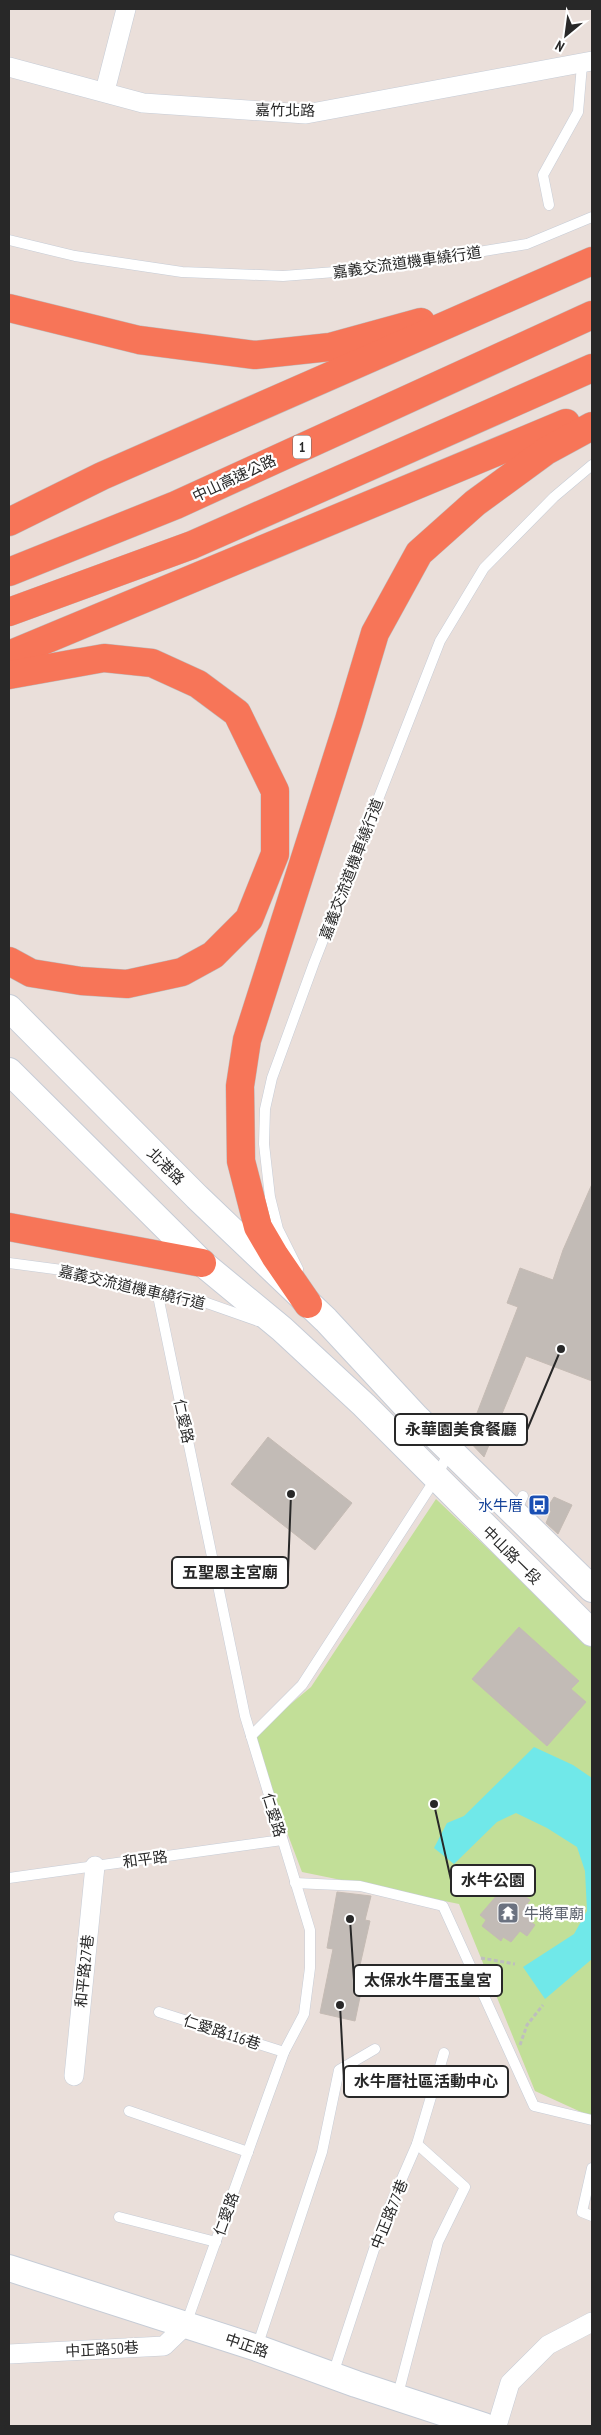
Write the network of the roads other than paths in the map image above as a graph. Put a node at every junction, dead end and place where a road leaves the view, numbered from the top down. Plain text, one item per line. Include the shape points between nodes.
1 (126, 9) edge
2 (587, 63) edge
3 (9, 67) edge
4 (105, 91) junction
5 (549, 205) dead end
6 (592, 217) edge
7 (9, 240) edge
8 (592, 260) edge
9 (9, 308) edge
10 (592, 315) edge
11 (592, 368) edge
12 (592, 412) edge
13 (592, 426) edge
14 (592, 465) edge
15 (9, 522) edge
16 (9, 572) edge
17 (9, 612) edge
18 (9, 655) edge
19 (9, 675) edge
20 (9, 960) edge
21 (9, 1008) edge
22 (9, 1071) edge
23 (9, 1227) edge
24 (9, 1263) edge
25 (202, 1263) junction
26 (157, 1292) junction
27 (317, 1312) junction
28 (282, 1329) junction
29 (450, 1451) junction
30 (436, 1478) junction
31 (592, 1589) edge
32 (592, 1633) edge
33 (251, 1736) junction
34 (282, 1840) junction
35 (95, 1866) junction
36 (9, 1878) edge
37 (295, 1883) junction
38 (159, 2012) dead end
39 (374, 2048) dead end
40 (284, 2052) junction
41 (444, 2053) dead end
42 (74, 2076) dead end
43 (129, 2111) dead end
44 (592, 2120) edge
45 (417, 2144) junction
46 (248, 2152) junction
47 (592, 2168) edge
48 (592, 2216) edge
49 (119, 2217) dead end
50 (216, 2242) junction
51 (9, 2268) edge
52 (592, 2322) edge
53 (186, 2324) junction
54 (257, 2348) junction
55 (9, 2354) edge
56 (332, 2375) junction
57 (397, 2398) junction
58 (484, 2426) edge
59 (496, 2426) edge

1 - 4 street
2 - 4 street, 嘉竹北路 via 306,114 143,103
2 - 5 lane via 578,112 543,175
3 - 4 street, 嘉竹北路
6 - 7 lane, 嘉義交流道機車繞行道 via 527,244 374,269 283,276 182,272 76,256
8 - 9 highway via 430,319 330,347 255,355 139,340
8 - 15 highway via 102,476
10 - 16 highway, 中山高速公路 / 1 via 176,504
11 - 17 highway via 192,545
12 - 18 highway
13 - 27 highway via 546,451 475,503 419,553 375,633 247,1040 240,1086 241,1161 258,1227 275,1256
14 - 27 lane, 嘉義交流道機車繞行道 via 554,497 484,568 440,641 272,1078 265,1109 264,1144 270,1197 278,1230
19 - 20 highway via 104,658 152,664 198,684 237,713 275,791 275,854 249,919 213,955 182,972 127,984 80,981 31,972
21 - 27 main road, 北港路
22 - 25 main road
23 - 25 highway
24 - 26 lane, 嘉義交流道機車繞行道 via 77,1272
25 - 28 main road
26 - 28 lane, 嘉義交流道機車繞行道 via 190,1297
26 - 33 lane, 仁愛路
27 - 29 main road, 中山路一段
28 - 30 main road, 中山路一段
29 - 30 lane
29 - 31 main road, 中山路一段 via 519,1505
30 - 32 main road, 中山路一段
30 - 33 lane via 302,1685
33 - 34 lane, 仁愛路
34 - 35 lane, 和平路
34 - 37 lane, 仁愛路
35 - 36 lane, 和平路
35 - 42 street, 和平路27巷
37 - 40 lane, 仁愛路 via 310,1930 310,1968 304,2014
37 - 44 lane via 360,1886 444,1906 534,2106
38 - 40 lane, 仁愛路116巷
39 - 54 lane via 339,2070 322,2152
40 - 46 lane, 仁愛路
41 - 45 lane, 中正路77巷
43 - 46 lane
45 - 56 lane, 中正路77巷 via 383,2222
45 - 57 lane via 465,2187 438,2242
46 - 50 lane, 仁愛路
47 - 48 lane via 582,2212
49 - 50 lane
50 - 53 lane, 仁愛路
51 - 53 main road, 中正路
52 - 59 street via 548,2345 510,2383
53 - 54 main road, 中正路
53 - 55 street, 中正路50巷 via 164,2346
54 - 56 main road, 中正路
56 - 57 main road, 中正路
57 - 58 main road, 中正路

